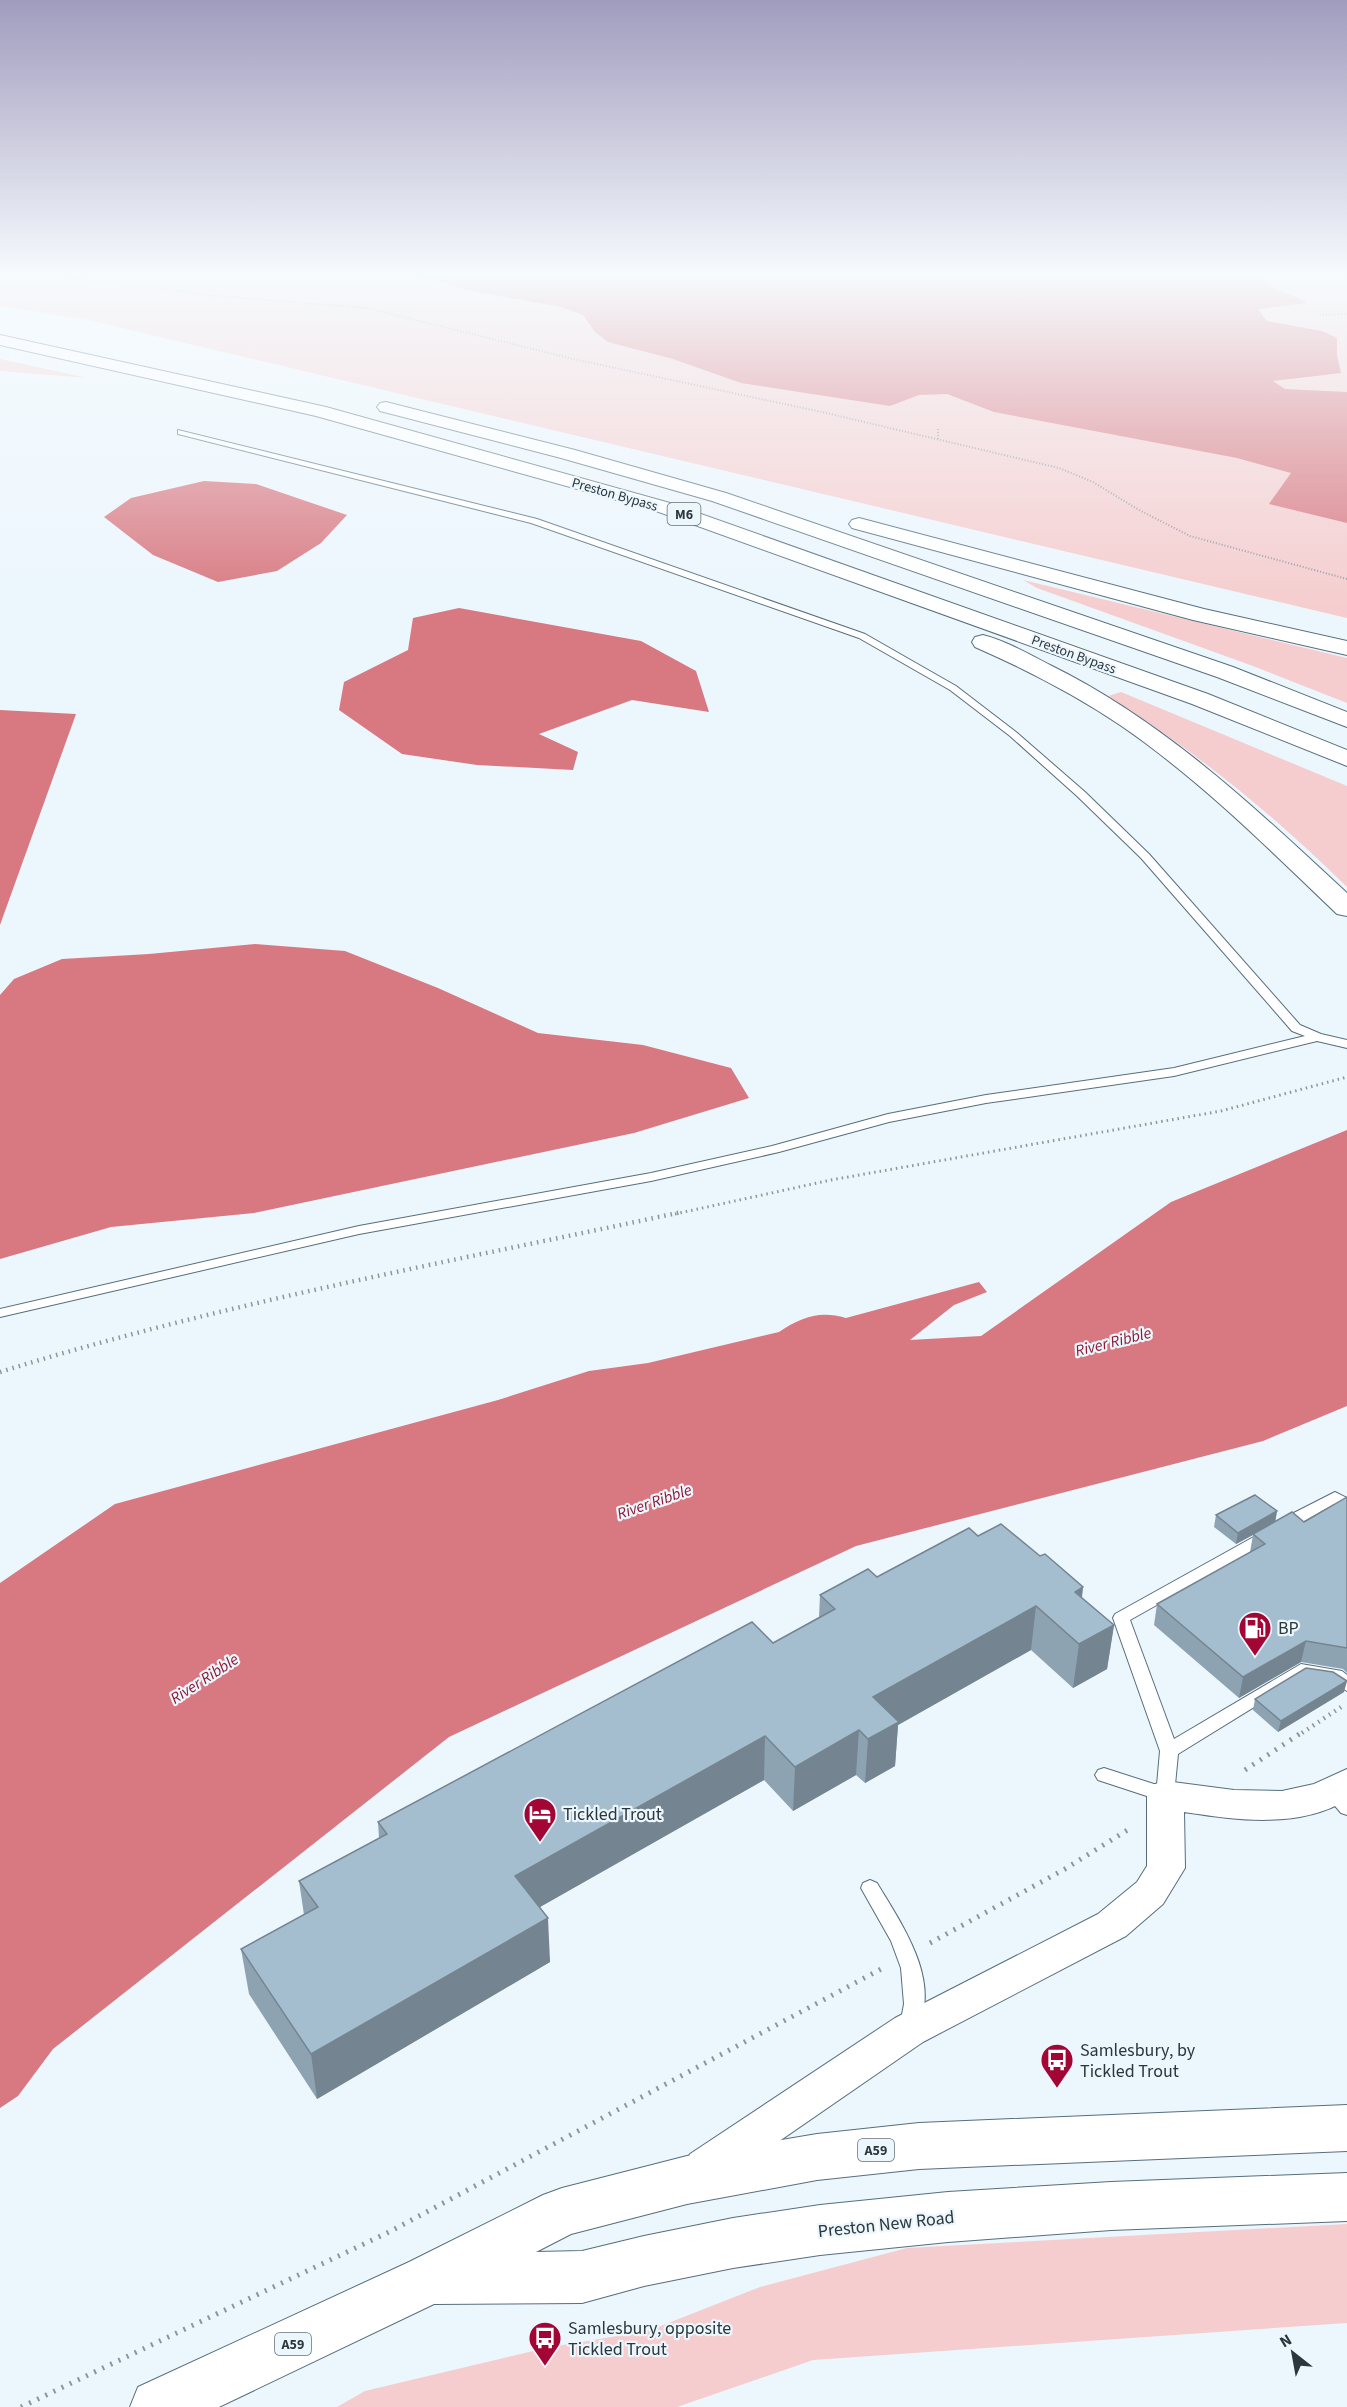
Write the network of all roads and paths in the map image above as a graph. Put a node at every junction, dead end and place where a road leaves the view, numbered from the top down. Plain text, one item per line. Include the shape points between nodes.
1 (199, 384) edge
2 (282, 384) edge
3 (689, 384) edge
4 (202, 385) junction
5 (332, 395) dead end
6 (367, 403) dead end
7 (938, 429) dead end
8 (181, 432) dead end
9 (938, 439) junction
10 (719, 497) junction
11 (1347, 579) edge
12 (1347, 648) edge
13 (1347, 720) edge
14 (1347, 759) edge
15 (1347, 908) edge
16 (1317, 1037) junction
17 (1347, 1044) edge
18 (1347, 1077) edge
19 (0, 1313) edge
20 (0, 1372) edge
21 (1347, 1506) edge
22 (1347, 1684) edge
23 (1347, 1704) edge
24 (1169, 1751) junction
25 (1240, 1771) dead end
26 (1104, 1775) dead end
27 (1165, 1795) junction
28 (1342, 1795) edge
29 (870, 1888) dead end
30 (909, 1954) junction
31 (909, 2030) junction
32 (1347, 2128) edge
33 (687, 2180) junction
34 (1347, 2197) edge
35 (428, 2280) junction
36 (21, 2407) edge
37 (158, 2407) edge

1 - 4 highway, Preston Bypass / M6
2 - 5 highway
3 - 9 path
4 - 14 highway, Preston Bypass / M6 via 320,411 663,507 1200,699
4 - 15 highway via 705,538 948,627 1019,658 1100,701 1146,732 1260,827
6 - 10 highway, Preston Bypass / M6
7 - 9 path
8 - 16 lane via 534,521 862,636 953,688 1022,742 1145,856 1296,1028
9 - 11 path via 1059,468 1093,482 1190,536
10 - 12 highway via 835,518 1201,615
10 - 13 highway, Preston Bypass / M6 via 1225,672
16 - 17 lane
16 - 19 lane via 1174,1072 986,1099 888,1118 651,1177 359,1230
18 - 20 path via 1221,1111 831,1180 317,1291 71,1350
21 - 24 lane via 1335,1497 1121,1618
22 - 24 lane via 1336,1676 1301,1670
23 - 25 path
24 - 27 lane
26 - 27 lane
27 - 28 street via 1242,1806 1290,1804
27 - 30 path via 1125,1832
27 - 31 street, Preston New Road via 1166,1868 1150,1893 1112,1924
29 - 30 lane
30 - 31 lane via 915,2004
30 - 36 path via 389,2232
31 - 33 street, Preston New Road
32 - 33 highway, Preston New Road / A59 via 920,2146 817,2157
33 - 35 highway, Preston New Road / A59 via 562,2212
34 - 35 highway, Preston New Road / A59 via 948,2217 733,2243 582,2277
35 - 37 highway, Preston New Road / A59

